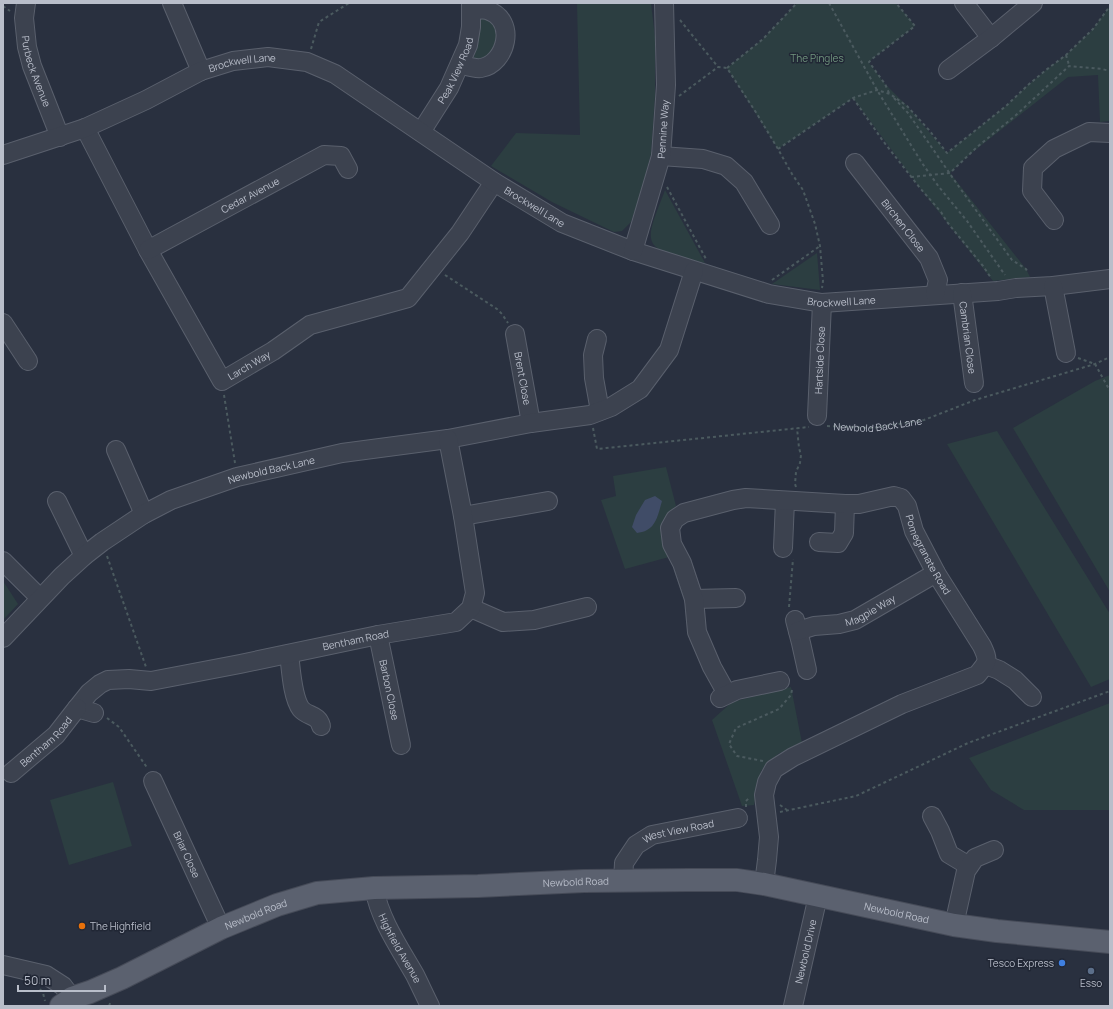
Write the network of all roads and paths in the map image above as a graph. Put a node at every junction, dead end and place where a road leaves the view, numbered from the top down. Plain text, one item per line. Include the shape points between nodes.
1 (26, 3) edge
2 (172, 3) edge
3 (349, 3) edge
4 (664, 3) edge
5 (797, 3) edge
6 (829, 3) edge
7 (896, 3) edge
8 (964, 3) edge
9 (1033, 3) edge
10 (471, 6) edge
11 (1110, 6) edge
12 (680, 20) dead end
13 (990, 38) junction
14 (1066, 55) junction
15 (307, 62) junction
16 (460, 64) junction
17 (1070, 66) junction
18 (718, 67) junction
19 (727, 68) junction
20 (948, 70) dead end
21 (201, 71) junction
22 (1110, 71) edge
23 (877, 90) junction
24 (890, 94) junction
25 (853, 98) junction
26 (665, 106) junction
27 (85, 128) junction
28 (421, 132) junction
29 (1110, 133) edge
30 (60, 137) junction
31 (778, 149) junction
32 (3, 155) edge
33 (659, 162) junction
34 (855, 163) dead end
35 (348, 169) dead end
36 (950, 173) junction
37 (930, 174) junction
38 (911, 177) junction
39 (494, 182) junction
40 (1054, 220) dead end
41 (770, 225) dead end
42 (820, 246) junction
43 (148, 250) junction
44 (633, 251) junction
45 (433, 267) junction
46 (694, 271) junction
47 (717, 278) junction
48 (1110, 279) edge
49 (1003, 284) junction
50 (1046, 286) junction
51 (757, 290) junction
52 (962, 293) junction
53 (935, 294) junction
54 (822, 303) junction
55 (3, 322) edge
56 (515, 334) joint
57 (597, 339) dead end
58 (1066, 353) dead end
59 (19, 356) dead end
60 (1110, 357) edge
61 (1095, 364) junction
62 (222, 382) junction
63 (974, 383) dead end
64 (1110, 391) edge
65 (595, 413) junction
66 (531, 423) junction
67 (819, 423) junction
68 (448, 439) junction
69 (116, 450) dead end
70 (237, 478) junction
71 (57, 501) dead end
72 (548, 501) dead end
73 (785, 501) junction
74 (845, 504) junction
75 (144, 514) junction
76 (463, 516) junction
77 (102, 542) junction
78 (820, 542) dead end
79 (783, 548) dead end
80 (84, 556) junction
81 (3, 561) edge
82 (936, 573) junction
83 (40, 598) junction
84 (736, 598) dead end
85 (694, 599) junction
86 (471, 608) junction
87 (578, 613) dead end
88 (378, 635) junction
89 (3, 638) edge
90 (289, 654) junction
91 (986, 665) junction
92 (807, 670) dead end
93 (151, 681) junction
94 (786, 685) joint
95 (1110, 691) edge
96 (1032, 697) dead end
97 (86, 710) junction
98 (321, 726) dead end
99 (400, 745) dead end
100 (774, 770) junction
101 (12, 774) dead end
102 (153, 781) joint
103 (787, 810) dead end
104 (932, 816) dead end
105 (738, 818) dead end
106 (994, 850) dead end
107 (969, 866) junction
108 (623, 881) junction
109 (764, 884) junction
110 (374, 888) junction
111 (818, 896) junction
112 (954, 925) junction
113 (221, 928) junction
114 (1110, 942) edge
115 (3, 965) edge
116 (67, 1002) edge
117 (430, 1006) edge
118 (793, 1006) edge

1 - 30 street, Purbeck Avenue via 24,18 27,47
2 - 21 street
3 - 15 path via 319,22
4 - 26 street, Pennine Way
5 - 19 path via 763,39
6 - 23 path
7 - 24 path via 915,26 869,62
8 - 13 street
9 - 13 street
10 - 16 street, Peak View Road via 468,45
10 - 16 street via 498,16 506,28 506,35 498,58 490,64 483,68
11 - 14 path via 1093,29
12 - 18 path
13 - 20 street
14 - 17 path
14 - 24 path via 947,154 907,106
15 - 21 street, Brockwell Lane via 268,57 233,61
15 - 28 street, Brockwell Lane via 335,74
16 - 28 street, Peak View Road via 449,88
17 - 22 path
17 - 36 path
18 - 19 path
18 - 26 path
19 - 31 path
21 - 27 street, Brockwell Lane
23 - 24 path
23 - 25 path
23 - 37 path
24 - 36 path via 908,113
25 - 31 path
25 - 38 path
26 - 33 street, Pennine Way
27 - 30 street, Brockwell Lane
27 - 43 street, Larch Way
28 - 39 street, Brockwell Lane
29 - 40 street via 1088,132 1054,149 1034,168 1032,191
30 - 32 street, Brockwell Lane
31 - 42 path via 803,190 816,224
33 - 41 street via 703,159 726,166 744,182
33 - 44 street, Pennine Way
33 - 47 path
34 - 53 street, Birchen Close via 929,258 938,280
35 - 43 street, Cedar Avenue via 341,156 324,155
36 - 37 path
36 - 50 path via 1012,260 1026,269 1030,277
37 - 38 path
37 - 49 path via 967,221
38 - 49 path via 983,266
39 - 44 street, Brockwell Lane via 562,223
39 - 45 street, Larch Way via 460,233
42 - 51 path
42 - 54 path
43 - 62 street, Larch Way
44 - 46 street, Brockwell Lane
45 - 56 path via 497,309
45 - 62 street, Larch Way via 408,298 310,325
46 - 47 street, Brockwell Lane
46 - 65 street, Newbold Back Lane via 669,350 640,389 612,407
47 - 51 street, Brockwell Lane
48 - 50 street, Brockwell Lane
49 - 50 street, Brockwell Lane via 1016,288
49 - 52 street, Brockwell Lane
50 - 58 street
51 - 54 street, Brockwell Lane
52 - 53 street, Brockwell Lane
52 - 63 street, Cambrian Close
53 - 54 street, Brockwell Lane
54 - 67 street, Hartside Close
55 - 59 street
56 - 66 street, Brent Close
57 - 65 street via 593,355
60 - 61 path, Newbold Back Lane
61 - 64 path
61 - 67 path, Newbold Back Lane via 975,400 924,420 872,428
62 - 70 path
65 - 66 street, Newbold Back Lane
65 - 67 path, Newbold Back Lane via 597,449
66 - 68 street, Newbold Back Lane
68 - 70 street, Newbold Back Lane via 342,453
68 - 76 street
69 - 75 street
70 - 75 street, Newbold Back Lane via 171,500
71 - 80 street
72 - 76 street
73 - 74 street, Pomegranate Road
73 - 79 street
73 - 85 street, Pomegranate Road via 746,498 733,500 684,513 675,519 670,528 672,544 682,563
74 - 78 street via 844,533 838,543
74 - 82 street, Pomegranate Road via 859,504 894,496 901,498 907,506 914,530
75 - 77 street, Newbold Back Lane
76 - 86 street via 475,593
77 - 80 street, Newbold Back Lane
77 - 93 path
80 - 83 street, Newbold Back Lane
81 - 83 street
82 - 91 street, Pomegranate Road via 982,646 987,657
82 - 92 street, Magpie Way via 855,620 798,631
83 - 89 street, Newbold Back Lane
84 - 85 street
85 - 94 street, Pomegranate Road via 697,632 712,667 728,694
86 - 87 street via 503,622
86 - 88 street, Bentham Road via 456,622
88 - 90 street, Bentham Road
88 - 99 street, Barbon Close
90 - 93 street, Bentham Road
90 - 98 street via 294,690 299,705 305,712 317,718
91 - 96 street via 1015,680
91 - 100 street via 977,675 902,704 793,757
93 - 97 street, Bentham Road via 108,680 89,693
94 - 100 path via 791,695 779,709 736,728 729,744 737,756 766,762
95 - 103 path via 968,743 856,796
97 - 101 street, Bentham Road
97 - 102 path via 103,715 119,727
100 - 109 street via 767,782 764,795 769,837 760,860
102 - 113 street, Briar Close
104 - 107 street via 949,854
105 - 108 street, West View Road via 652,835 636,845 624,863
106 - 107 street via 975,858
107 - 112 street
108 - 109 main road, Newbold Road via 737,880
108 - 110 main road, Newbold Road
109 - 111 main road, Newbold Road
110 - 113 main road, Newbold Road via 317,893
110 - 117 street, Highfield Avenue via 381,914
111 - 112 main road, Newbold Road
111 - 118 street, Newbold Drive
112 - 114 main road, Newbold Road
113 - 116 main road, Newbold Road via 122,978
115 - 116 street via 46,975 63,986

